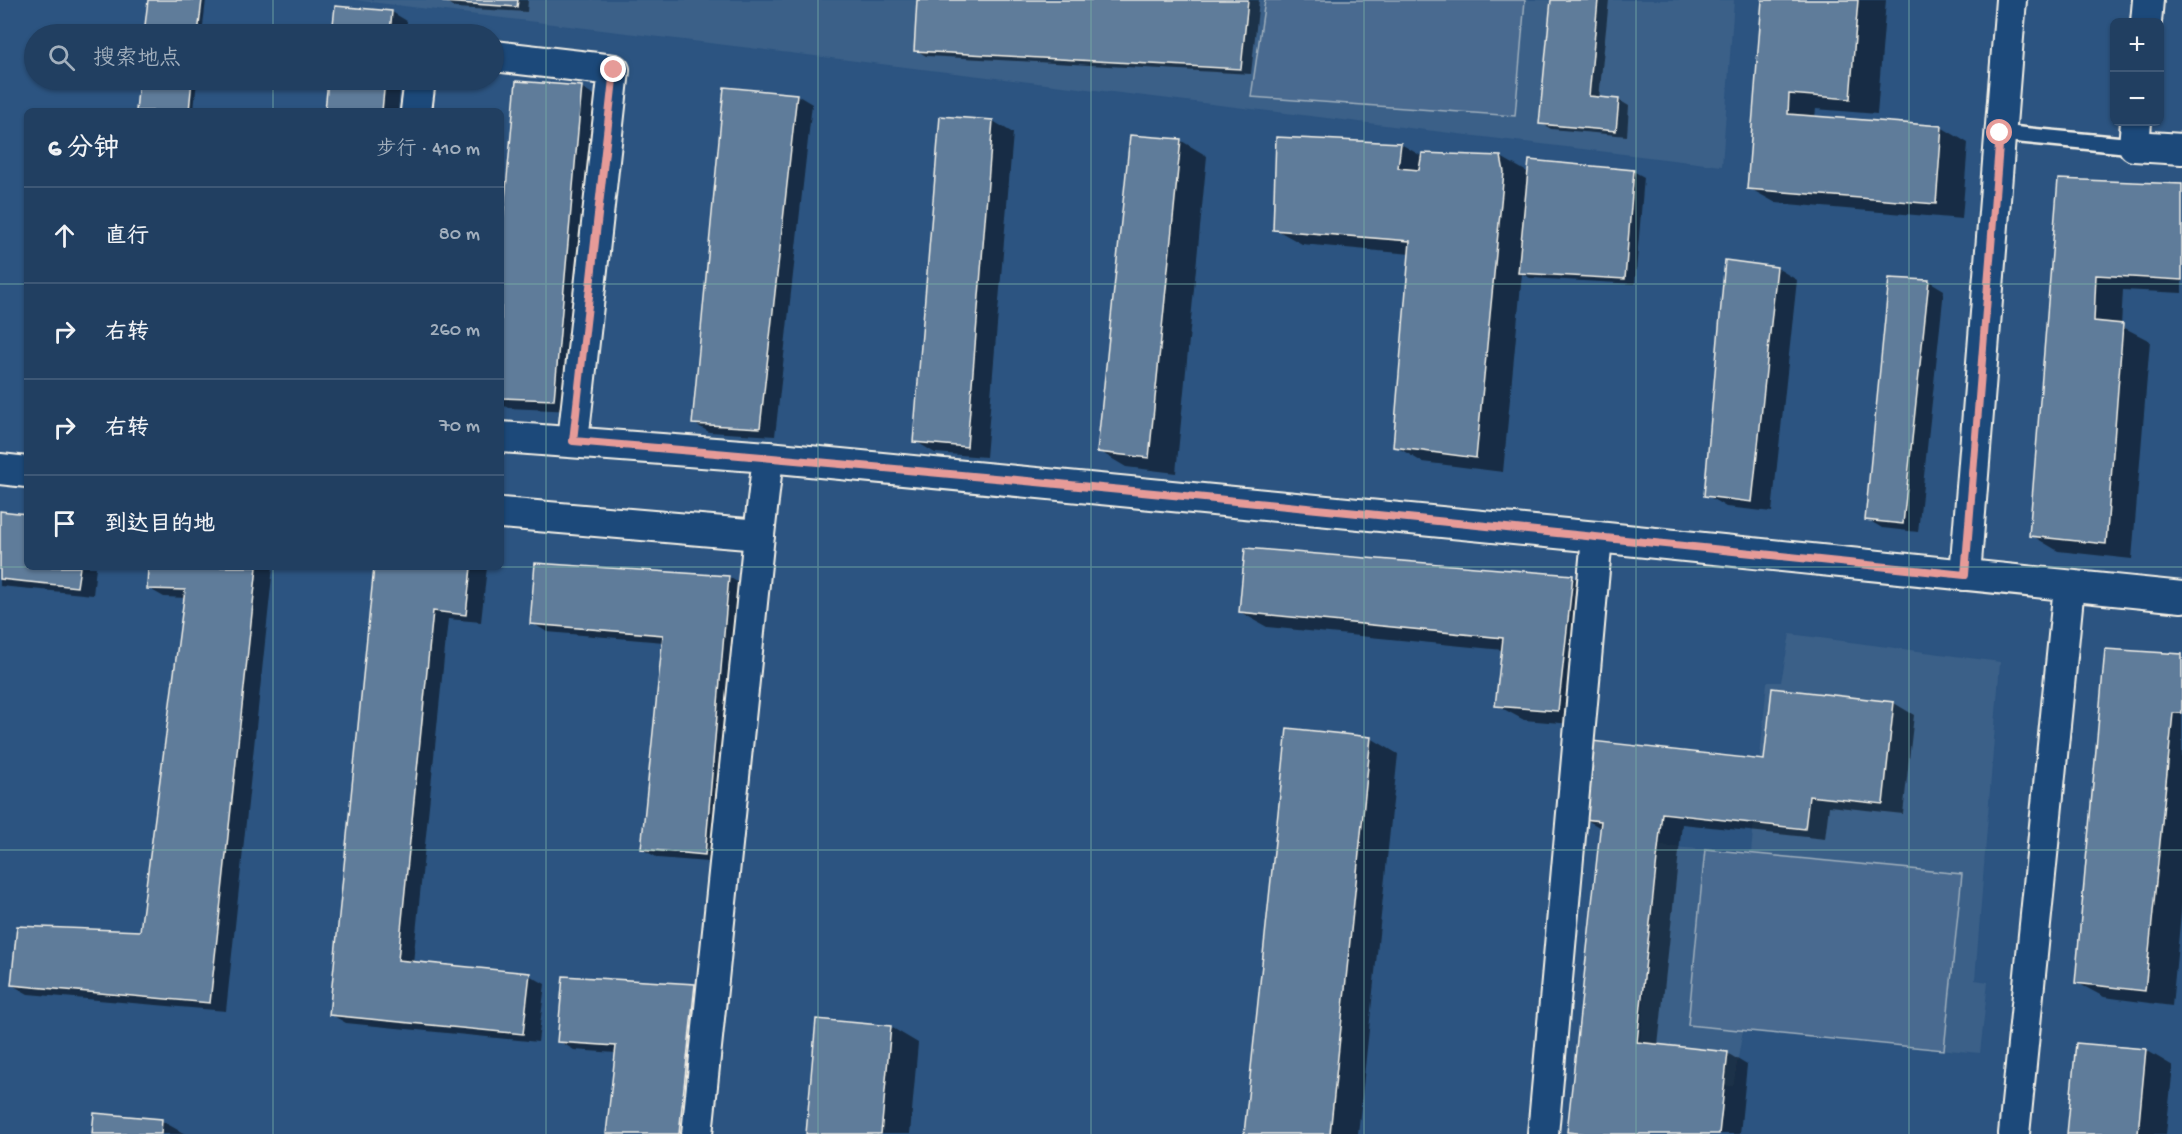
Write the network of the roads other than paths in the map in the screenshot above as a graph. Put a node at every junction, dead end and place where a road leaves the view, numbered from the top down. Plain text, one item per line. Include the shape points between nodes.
1 (2011, 0) edge
2 (2148, 0) edge
3 (2146, 18) edge
4 (504, 57) edge
5 (419, 90) edge
6 (416, 108) edge
7 (2000, 133) junction
8 (2135, 134) edge
9 (2182, 149) edge
10 (504, 437) edge
11 (573, 441) junction
12 (768, 457) junction
13 (0, 469) edge
14 (24, 472) edge
15 (504, 513) edge
16 (759, 535) junction
17 (1597, 537) junction
18 (1965, 575) junction
19 (2069, 586) junction
20 (2182, 597) edge
21 (697, 1134) edge
22 (1543, 1134) edge
23 (2014, 1134) edge

1 - 7 street
2 - 3 street
4 - 11 street via 614,70
5 - 6 street
7 - 8 lane
7 - 18 street
8 - 9 street
10 - 11 street
11 - 12 street
12 - 16 street
12 - 17 street
13 - 14 street
15 - 16 street
16 - 21 street
17 - 18 street
17 - 22 street
18 - 19 street
19 - 20 street
19 - 23 street

